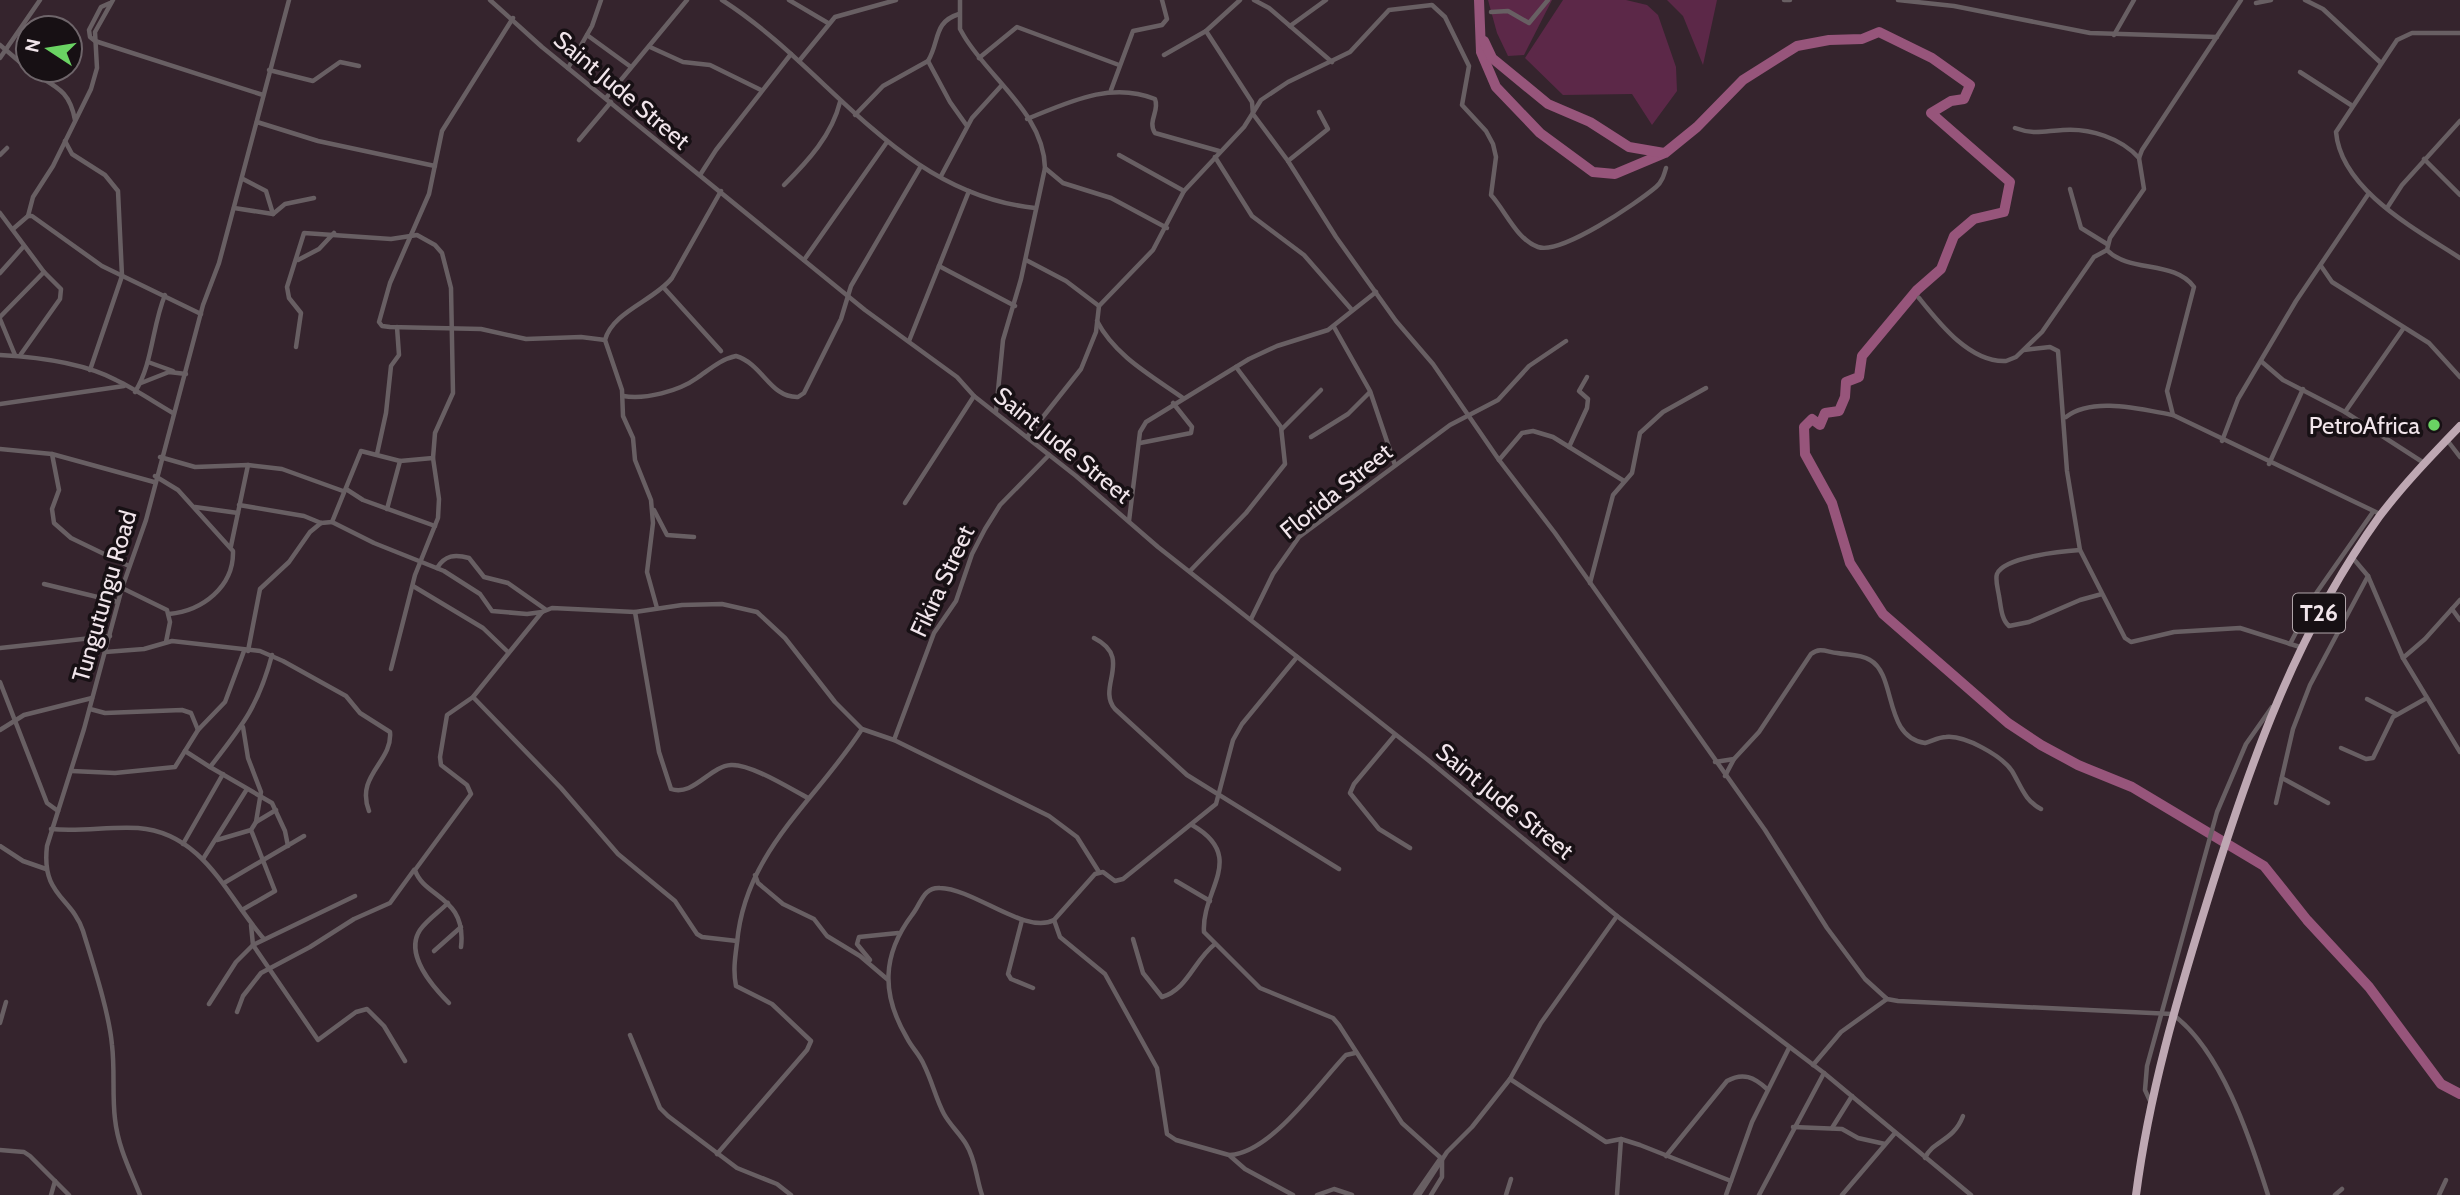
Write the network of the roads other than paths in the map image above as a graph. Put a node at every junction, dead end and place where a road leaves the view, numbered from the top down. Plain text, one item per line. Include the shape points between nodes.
1 (40, 0) edge
2 (289, 0) edge
3 (601, 0) edge
4 (687, 0) edge
5 (722, 0) edge
6 (789, 0) edge
7 (896, 0) edge
8 (960, 0) edge
9 (1161, 0) edge
10 (1240, 0) edge
11 (1254, 0) edge
12 (1326, 0) edge
13 (1394, 0) edge
14 (1548, 0) edge
15 (1784, 0) edge
16 (1790, 0) edge
17 (1898, 0) edge
18 (2134, 0) edge
19 (2241, 0) edge
20 (2271, 0) edge
21 (2305, 0) edge
22 (112, 1) edge
23 (492, 1) edge
24 (868, 3) edge
25 (2256, 3) dead end
26 (1395, 9) junction
27 (1491, 12) dead end
28 (959, 14) junction
29 (513, 18) junction
30 (828, 23) junction
31 (1290, 26) junction
32 (1206, 31) junction
33 (2460, 33) edge
34 (587, 35) junction
35 (2113, 36) junction
36 (2217, 37) junction
37 (95, 41) junction
38 (0, 45) edge
39 (650, 47) junction
40 (6, 52) junction
41 (791, 54) junction
42 (1164, 55) dead end
43 (0, 58) edge
44 (14, 58) edge
45 (979, 58) junction
46 (799, 61) junction
47 (928, 61) junction
48 (1332, 62) junction
49 (2381, 63) junction
50 (1119, 65) junction
51 (359, 66) dead end
52 (631, 67) junction
53 (568, 68) junction
54 (269, 70) junction
55 (2300, 72) dead end
56 (52, 84) edge
57 (1002, 85) junction
58 (761, 90) junction
59 (1111, 90) junction
60 (263, 95) junction
61 (609, 100) junction
62 (840, 102) junction
63 (2351, 105) junction
64 (1319, 112) dead end
65 (1253, 114) junction
66 (855, 115) junction
67 (1027, 119) junction
68 (76, 121) junction
69 (2460, 121) edge
70 (257, 122) junction
71 (967, 126) junction
72 (2015, 128) dead end
73 (579, 140) dead end
74 (65, 141) junction
75 (887, 142) junction
76 (7, 148) dead end
77 (1220, 152) junction
78 (0, 155) edge
79 (1119, 155) dead end
80 (1215, 157) junction
81 (2139, 158) junction
82 (2424, 159) junction
83 (1288, 161) junction
84 (435, 166) junction
85 (921, 166) junction
86 (1045, 168) junction
87 (1666, 168) dead end
88 (700, 175) junction
89 (941, 176) junction
90 (243, 179) junction
91 (784, 185) dead end
92 (2070, 189) dead end
93 (721, 191) junction
94 (969, 191) junction
95 (1184, 191) junction
96 (2369, 193) junction
97 (2460, 195) edge
98 (314, 198) dead end
99 (234, 208) junction
100 (1035, 208) junction
101 (2386, 208) junction
102 (0, 213) edge
103 (274, 214) junction
104 (28, 216) junction
105 (1167, 228) junction
106 (13, 229) junction
107 (334, 233) junction
108 (410, 234) junction
109 (24, 246) junction
110 (2107, 247) junction
111 (2460, 258) edge
112 (297, 260) junction
113 (804, 260) junction
114 (1025, 260) junction
115 (2320, 265) junction
116 (939, 266) junction
117 (44, 272) junction
118 (0, 274) edge
119 (122, 276) junction
120 (664, 288) junction
121 (1376, 292) junction
122 (165, 295) junction
123 (847, 295) junction
124 (1919, 298) dead end
125 (1015, 306) junction
126 (1099, 306) junction
127 (1352, 310) junction
128 (201, 314) junction
129 (0, 318) edge
130 (1097, 321) junction
131 (397, 327) junction
132 (1334, 327) junction
133 (2403, 329) junction
134 (450, 330) junction
135 (604, 340) junction
136 (909, 341) junction
137 (1566, 341) dead end
138 (296, 347) dead end
139 (721, 351) dead end
140 (2024, 351) junction
141 (0, 355) edge
142 (18, 355) junction
143 (148, 362) junction
144 (2262, 362) junction
145 (1236, 367) junction
146 (90, 370) junction
147 (177, 372) junction
148 (186, 373) junction
149 (1587, 377) dead end
150 (2460, 377) edge
151 (141, 383) junction
152 (124, 386) junction
153 (1706, 388) dead end
154 (1321, 390) dead end
155 (2303, 390) junction
156 (1370, 391) junction
157 (135, 392) junction
158 (623, 396) junction
159 (974, 396) junction
160 (1183, 398) junction
161 (1173, 403) junction
162 (0, 404) edge
163 (996, 411) junction
164 (2345, 412) junction
165 (173, 413) junction
166 (2174, 415) junction
167 (1471, 416) junction
168 (2065, 417) junction
169 (2460, 426) edge
170 (1281, 430) junction
171 (1027, 437) junction
172 (1311, 437) dead end
173 (2447, 440) junction
174 (2222, 441) junction
175 (1140, 443) junction
176 (1569, 447) junction
177 (0, 449) edge
178 (52, 454) junction
179 (377, 454) junction
180 (1049, 455) junction
181 (160, 457) junction
182 (2460, 457) edge
183 (433, 458) junction
184 (1499, 460) junction
185 (400, 461) junction
186 (2269, 464) junction
187 (2425, 464) junction
188 (1395, 465) junction
189 (248, 466) junction
190 (155, 475) junction
191 (1624, 481) junction
192 (154, 482) junction
193 (345, 490) junction
194 (905, 503) dead end
195 (239, 505) junction
196 (194, 507) junction
197 (387, 509) junction
198 (653, 509) junction
199 (238, 513) junction
200 (2377, 513) junction
201 (332, 522) junction
202 (1129, 522) junction
203 (321, 523) junction
204 (435, 526) junction
205 (694, 537) dead end
206 (230, 546) junction
207 (2080, 551) junction
208 (2352, 557) junction
209 (420, 560) junction
210 (129, 566) junction
211 (438, 568) junction
212 (1190, 571) junction
213 (2368, 576) junction
214 (1590, 583) junction
215 (44, 584) dead end
216 (413, 586) junction
217 (122, 588) junction
218 (2102, 594) junction
219 (2460, 600) edge
220 (118, 602) junction
221 (657, 608) junction
222 (2452, 609) junction
223 (544, 610) junction
224 (635, 612) junction
225 (169, 614) junction
226 (1251, 619) junction
227 (2460, 620) edge
228 (110, 636) junction
229 (1094, 638) dead end
230 (166, 642) junction
231 (2290, 644) junction
232 (2300, 647) junction
233 (0, 648) edge
234 (246, 651) junction
235 (105, 652) junction
236 (508, 652) junction
237 (272, 655) junction
238 (1297, 657) junction
239 (2403, 658) junction
240 (391, 669) dead end
241 (0, 682) edge
242 (2, 694) edge
243 (473, 697) junction
244 (92, 698) junction
245 (2367, 699) dead end
246 (2425, 699) junction
247 (2274, 705) junction
248 (89, 709) junction
249 (2397, 715) junction
250 (14, 722) junction
251 (243, 726) junction
252 (862, 729) junction
253 (0, 730) edge
254 (198, 730) junction
255 (1395, 735) junction
256 (894, 740) junction
257 (2341, 748) dead end
258 (185, 750) junction
259 (2460, 752) edge
260 (1734, 759) junction
261 (1714, 762) junction
262 (210, 767) junction
263 (72, 771) junction
264 (223, 774) junction
265 (1725, 776) junction
266 (2282, 778) junction
267 (247, 789) junction
268 (808, 797) junction
269 (1221, 797) junction
270 (262, 798) junction
271 (2276, 803) dead end
272 (2328, 803) dead end
273 (2041, 809) dead end
274 (276, 810) junction
275 (58, 811) junction
276 (369, 811) dead end
277 (256, 822) junction
278 (1192, 825) junction
279 (51, 829) junction
280 (251, 830) junction
281 (304, 836) dead end
282 (216, 841) junction
283 (183, 844) junction
284 (0, 846) edge
285 (288, 846) junction
286 (1410, 848) dead end
287 (203, 859) junction
288 (261, 861) junction
289 (46, 869) junction
290 (1339, 869) dead end
291 (415, 870) junction
292 (1099, 872) junction
293 (754, 874) junction
294 (1176, 881) dead end
295 (224, 883) junction
296 (355, 896) dead end
297 (1210, 901) junction
298 (448, 903) junction
299 (242, 910) junction
300 (1617, 916) junction
301 (1022, 920) junction
302 (1054, 920) junction
303 (251, 924) junction
304 (461, 926) junction
305 (899, 933) junction
306 (264, 939) junction
307 (1133, 939) dead end
308 (737, 941) junction
309 (1215, 944) junction
310 (253, 945) junction
311 (461, 947) dead end
312 (434, 951) dead end
313 (872, 964) junction
314 (269, 967) junction
315 (887, 979) junction
316 (1033, 988) dead end
317 (1887, 999) junction
318 (6, 1002) dead end
319 (449, 1003) dead end
320 (209, 1004) dead end
321 (237, 1012) dead end
322 (2160, 1013) junction
323 (2172, 1014) junction
324 (0, 1023) edge
325 (630, 1035) dead end
326 (1789, 1048) junction
327 (1355, 1052) junction
328 (405, 1061) dead end
329 (1813, 1065) junction
330 (1824, 1073) junction
331 (1510, 1079) junction
332 (1767, 1089) junction
333 (1852, 1096) junction
334 (2151, 1103) junction
335 (1963, 1116) dead end
336 (1792, 1127) junction
337 (1832, 1129) junction
338 (1895, 1133) junction
339 (1621, 1139) junction
340 (1885, 1144) junction
341 (0, 1150) edge
342 (717, 1154) junction
343 (1229, 1155) junction
344 (1666, 1156) junction
345 (1441, 1158) junction
346 (1925, 1158) junction
347 (1511, 1180) dead end
348 (2446, 1180) dead end
349 (55, 1181) junction
350 (1731, 1181) junction
351 (2342, 1189) dead end
352 (51, 1195) edge
353 (69, 1195) edge
354 (140, 1195) edge
355 (791, 1195) edge
356 (982, 1195) edge
357 (1293, 1195) edge
358 (1317, 1195) edge
359 (1352, 1195) edge
360 (1417, 1195) edge
361 (1431, 1195) edge
362 (1506, 1195) edge
363 (1617, 1195) edge
364 (1726, 1195) edge
365 (1759, 1195) edge
366 (1842, 1195) edge
367 (1971, 1195) edge
368 (2136, 1195) edge
369 (2268, 1195) edge
370 (2335, 1195) edge
371 (2439, 1195) edge

1 - 40 street
2 - 54 street, Tungutungu Road
3 - 34 street
4 - 39 street
5 - 41 street
6 - 30 street
7 - 24 street
8 - 28 street
9 - 50 street via 1166,23 1133,31
10 - 32 street
11 - 31 street
12 - 31 street
13 - 26 street
14 - 27 street via 1529,23 1508,11
15 - 16 street
17 - 35 street
18 - 35 street
19 - 36 street
20 - 25 street
21 - 49 street via 2323,9
22 - 37 street via 101,7 89,30
23 - 29 street, Saint Jude Street
24 - 30 street
26 - 48 street via 1357,46
26 - 87 street via 1432,5 1445,17 1469,66 1462,105 1486,131 1495,151 1492,195 1534,246 1555,248 1580,236 1658,185
28 - 45 street via 960,29
28 - 47 street via 949,17 936,32
29 - 53 street, Saint Jude Street
29 - 84 street via 449,117
30 - 46 street
31 - 48 street
32 - 42 street
32 - 65 street via 1252,102
33 - 49 street via 2403,35
34 - 52 street
34 - 53 street
35 - 36 street
36 - 81 street
37 - 60 street
37 - 68 street via 97,68
38 - 40 street
39 - 52 street
39 - 58 street via 683,62 718,68
40 - 43 street
40 - 44 street
41 - 46 street
41 - 58 street
45 - 50 street via 1017,27
45 - 57 street
46 - 62 street
47 - 66 street via 883,86
47 - 71 street
48 - 65 street via 1288,82 1261,100
49 - 63 street
50 - 59 street
51 - 54 street via 340,62 313,81
52 - 61 street
53 - 61 street, Saint Jude Street
54 - 60 street, Tungutungu Road
55 - 63 street
56 - 68 street via 64,91
57 - 67 street
57 - 71 street
58 - 88 street
59 - 67 street
59 - 77 street via 1155,99 1151,124 1155,133
60 - 70 street, Tungutungu Road
61 - 73 street
61 - 88 street, Saint Jude Street
62 - 66 street
62 - 91 street via 832,126
63 - 96 street via 2338,125 2337,141
64 - 83 street via 1328,129
65 - 77 street
65 - 83 street
66 - 75 street
67 - 86 street via 1045,155
68 - 74 street
69 - 82 street
70 - 84 street via 330,144
70 - 90 street, Tungutungu Road
71 - 89 street
72 - 81 street via 2038,135 2088,131 2117,141
74 - 104 street via 33,197
74 - 119 street via 72,154 117,187
75 - 85 street
75 - 113 street
76 - 78 street
77 - 80 street
79 - 95 street
80 - 95 street
80 - 127 street via 1252,216 1304,255
81 - 110 street via 2144,189
82 - 97 street
82 - 101 street
83 - 121 street
84 - 108 street via 424,209
85 - 89 street
85 - 123 street
86 - 100 street
86 - 105 street via 1067,185 1111,198
88 - 93 street, Saint Jude Street
89 - 94 street
90 - 99 street, Tungutungu Road
90 - 103 street via 266,191
92 - 110 street via 2081,228
93 - 113 street, Saint Jude Street
93 - 120 street
94 - 100 street via 997,203
94 - 116 street
95 - 105 street
96 - 101 street
96 - 115 street
98 - 103 street via 285,204
99 - 103 street
99 - 128 street, Tungutungu Road
100 - 114 street
101 - 111 street
102 - 106 street
104 - 106 street
104 - 119 street
105 - 126 street via 1153,250
106 - 109 street
107 - 108 street via 391,239
107 - 112 street via 319,249
107 - 112 street via 304,233
108 - 131 street via 379,316 382,326
108 - 134 street via 435,245 447,265
109 - 117 street
109 - 118 street
110 - 140 street via 2094,257
110 - 166 street via 2118,258 2176,274 2194,287 2167,391
112 - 138 street via 287,287 301,313
113 - 123 street, Saint Jude Street
114 - 125 street
114 - 126 street via 1066,281
115 - 133 street via 2328,279
115 - 144 street
116 - 125 street
116 - 136 street
117 - 129 street
117 - 142 street via 62,293
119 - 122 street
119 - 146 street
120 - 135 street via 610,329
120 - 139 street
121 - 127 street
121 - 167 street
122 - 128 street
122 - 143 street
123 - 136 street, Saint Jude Street
123 - 158 street via 817,372 798,397 783,395 755,365 736,356 659,395
124 - 140 street via 1952,336 1990,359 2006,362
125 - 163 street via 1003,340
126 - 130 street
127 - 132 street
128 - 148 street, Tungutungu Road
129 - 142 street
130 - 160 street via 1110,342 1130,360
130 - 171 street via 1081,369
131 - 134 street
131 - 179 street via 399,355 391,366
132 - 145 street via 1277,346
132 - 156 street
133 - 150 street via 2429,343
133 - 164 street
134 - 135 street via 481,329 526,339
134 - 183 street via 453,393 435,433
135 - 158 street
136 - 159 street, Saint Jude Street via 957,377
137 - 167 street, Florida Street via 1529,366 1498,400
140 - 168 street via 2050,346 2058,351
141 - 142 street
142 - 146 street
143 - 147 street
143 - 151 street
144 - 155 street
144 - 174 street via 2238,399
145 - 160 street
145 - 170 street
146 - 152 street
147 - 148 street
147 - 151 street
148 - 165 street, Tungutungu Road
149 - 176 street via 1579,391 1588,399 1587,408
151 - 157 street
152 - 157 street
152 - 162 street
153 - 191 street via 1644,427 1632,472
154 - 170 street
155 - 164 street
155 - 186 street
156 - 172 street via 1348,414
156 - 188 street
157 - 165 street
158 - 198 street via 623,416
159 - 163 street, Saint Jude Street
159 - 194 street
160 - 161 street
161 - 175 street via 1146,422
161 - 175 street via 1192,427 1191,433
163 - 171 street, Saint Jude Street
164 - 187 street
165 - 181 street, Tungutungu Road
166 - 168 street via 2102,407
166 - 174 street
167 - 184 street
167 - 188 street, Florida Street via 1450,425
168 - 207 street via 2067,471
169 - 173 highway, T26
170 - 212 street via 1283,468
171 - 180 street, Saint Jude Street
173 - 182 street
173 - 187 highway, T26
174 - 186 street
175 - 202 street
176 - 184 street via 1553,437 1527,431
176 - 191 street
177 - 178 street
178 - 192 street
178 - 210 street via 59,490 52,509 54,523 71,538
179 - 185 street
179 - 193 street via 361,451
180 - 202 street, Saint Jude Street
180 - 256 street, Fikira Street via 1000,505 985,529 956,601 933,634
181 - 189 street via 195,467
181 - 190 street, Tungutungu Road
183 - 185 street
183 - 204 street via 439,499
184 - 214 street
185 - 197 street
186 - 200 street
187 - 200 highway, T26
188 - 226 street, Florida Street via 1299,537 1272,574
189 - 193 street via 282,469
189 - 195 street
190 - 192 street, Tungutungu Road
190 - 196 street via 168,481
191 - 214 street via 1613,495
192 - 210 street, Tungutungu Road
193 - 197 street
193 - 201 street
195 - 199 street
195 - 203 street
196 - 199 street
196 - 206 street
197 - 204 street
198 - 205 street via 667,535
198 - 221 street via 647,572
199 - 206 street
200 - 208 highway, T26
200 - 231 street via 2316,592
201 - 203 street
201 - 209 street
202 - 212 street, Saint Jude Street
203 - 234 street via 260,589
204 - 209 street
206 - 225 street via 231,565 221,590 181,613
207 - 218 street
207 - 218 street via 2028,558 2002,569 1997,576 2004,620 2010,626 2029,622
208 - 213 street
208 - 232 highway, T26
209 - 211 street
209 - 216 street
210 - 217 street, Tungutungu Road
211 - 223 street via 480,594 492,611 527,614
211 - 223 street via 451,556 469,558 484,577 508,583
212 - 226 street, Saint Jude Street
213 - 239 street
213 - 266 street via 2310,685 2293,729
214 - 261 street
215 - 220 street
216 - 236 street via 483,628
216 - 240 street
217 - 220 street, Tungutungu Road
217 - 225 street via 160,604
218 - 231 street via 2131,642 2174,632 2240,628
219 - 222 street
220 - 228 street, Tungutungu Road
221 - 224 street
221 - 252 street via 722,604 757,612
222 - 227 street
222 - 239 street
223 - 224 street
223 - 236 street
224 - 268 street via 659,752 671,789 687,788 734,764
225 - 230 street
226 - 238 street, Saint Jude Street
228 - 233 street
228 - 235 street, Tungutungu Road
229 - 269 street via 1112,652 1110,704 1187,775
230 - 234 street
230 - 235 street
231 - 232 street
232 - 247 highway, T26
234 - 237 street
234 - 254 street via 225,702
235 - 244 street, Tungutungu Road
236 - 243 street
237 - 251 street via 263,689
237 - 276 street via 346,696 360,713 390,732 366,786
238 - 255 street, Saint Jude Street
238 - 269 street via 1233,740
239 - 246 street
241 - 242 street
242 - 250 street
243 - 291 street via 447,715 440,757 444,769 467,785 471,794
243 - 308 street via 618,854 675,901 696,934
244 - 248 street, Tungutungu Road
244 - 250 street via 31,712
245 - 249 street
246 - 249 street
246 - 259 street
247 - 322 street via 2246,744 2217,812
247 - 323 highway, T26
248 - 254 street via 105,713 182,710 191,713
248 - 263 street, Tungutungu Road
249 - 257 street via 2373,758
250 - 253 street
250 - 275 street via 47,803
251 - 262 street
251 - 270 street
252 - 256 street
252 - 268 street via 839,764
254 - 258 street
255 - 286 street via 1350,793 1379,829
255 - 300 street, Saint Jude Street
256 - 292 street via 1065,826
258 - 262 street
258 - 263 street via 170,768
260 - 261 street
260 - 265 street
260 - 273 street via 1759,732 1814,651 1858,655 1877,665 1894,714 1911,737 1925,743 1955,738 1992,755 2005,763 2027,799
261 - 265 street
262 - 264 street
263 - 275 street, Tungutungu Road
264 - 267 street
264 - 283 street
265 - 317 street via 1827,928 1865,979
266 - 271 street
266 - 272 street
267 - 270 street
267 - 282 street
268 - 293 street
269 - 278 street
269 - 290 street
270 - 274 street
270 - 277 street
274 - 277 street
274 - 285 street
275 - 279 street, Tungutungu Road
277 - 280 street
278 - 292 street via 1119,881
278 - 297 street via 1205,832 1220,862
279 - 283 street via 138,828
279 - 289 street, Tungutungu Road
280 - 282 street
280 - 288 street
281 - 285 street
282 - 287 street
283 - 287 street
284 - 289 street
285 - 288 street
287 - 295 street
288 - 295 street
288 - 299 street via 275,891
289 - 354 street via 60,899 83,930 109,1026 118,1136
291 - 298 street
291 - 314 street via 390,903
292 - 302 street
293 - 308 street via 740,912
293 - 313 street via 783,904 811,916 828,936
294 - 297 street
295 - 299 street
296 - 306 street
297 - 309 street via 1204,932
298 - 304 street
298 - 319 street via 419,932 415,945 422,969
299 - 303 street
300 - 326 street, Saint Jude Street
300 - 331 street via 1541,1023
301 - 302 street via 1040,925
301 - 305 street via 973,895 938,887 924,894
301 - 316 street via 1009,974
302 - 343 street via 1060,937 1105,974 1157,1068 1167,1134
303 - 306 street
303 - 310 street
304 - 311 street
304 - 312 street
305 - 313 street via 859,937 857,944
305 - 315 street
306 - 310 street
307 - 309 street via 1143,973 1162,997 1179,989 1199,958
308 - 342 street via 736,986 772,1004 811,1041
309 - 327 street via 1260,988 1333,1018
310 - 314 street
310 - 320 street
313 - 315 street
314 - 321 street via 249,986
314 - 328 street via 318,1040 367,1009
315 - 356 street via 906,1038 924,1065 943,1113 970,1153
317 - 322 street
317 - 329 street via 1841,1032
318 - 324 street
322 - 323 street
322 - 334 street via 2145,1079
323 - 334 highway, T26
323 - 369 street via 2204,1045
325 - 342 street via 660,1108
326 - 329 street, Saint Jude Street
326 - 332 street
327 - 343 street via 1346,1055 1270,1135 1249,1150
327 - 345 street via 1402,1123
329 - 330 street, Saint Jude Street
330 - 333 street, Saint Jude Street
330 - 336 street
331 - 339 street via 1592,1135 1606,1142
331 - 345 street
332 - 344 street via 1741,1075 1727,1081
332 - 350 street
333 - 337 street
333 - 338 street, Saint Jude Street
334 - 368 highway, T26
335 - 346 street via 1956,1131
336 - 337 street
336 - 365 street
337 - 340 street
338 - 340 street
338 - 346 street, Saint Jude Street
339 - 344 street
339 - 363 street
340 - 366 street
341 - 349 street via 24,1152
342 - 355 street
343 - 357 street
344 - 350 street
345 - 360 street
345 - 361 street via 1442,1177
346 - 367 street, Saint Jude Street
347 - 362 street
348 - 371 street
349 - 352 street
349 - 353 street
350 - 364 street
351 - 370 street
358 - 359 street via 1334,1189

